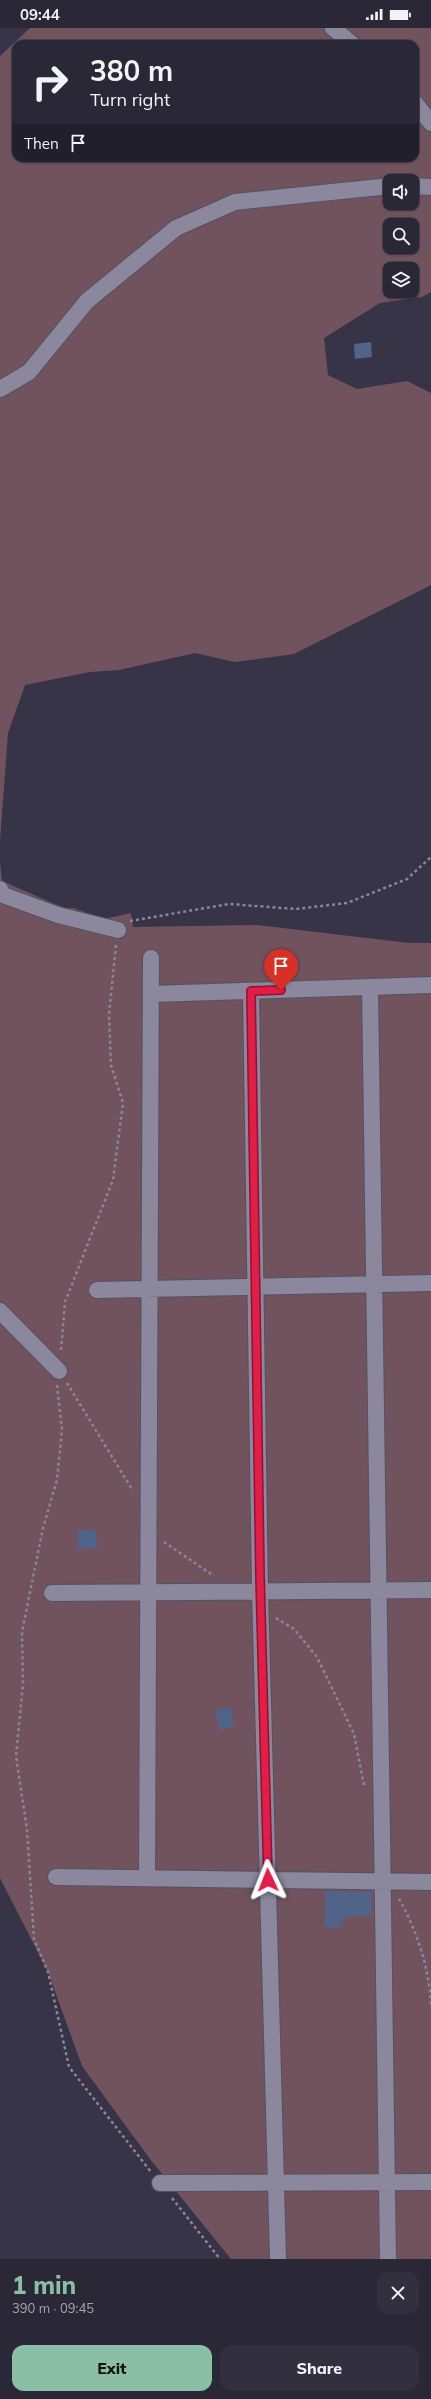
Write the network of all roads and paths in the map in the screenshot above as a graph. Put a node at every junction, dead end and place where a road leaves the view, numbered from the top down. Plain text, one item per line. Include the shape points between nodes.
1 (333, 28) edge
2 (347, 40) edge
3 (419, 108) edge
4 (431, 123) edge
5 (419, 186) edge
6 (383, 187) edge
7 (431, 187) edge
8 (0, 389) edge
9 (431, 857) edge
10 (0, 889) edge
11 (118, 930) junction
12 (151, 958) dead end
13 (431, 985) edge
14 (370, 987) junction
15 (251, 991) junction
16 (151, 994) junction
17 (431, 1283) edge
18 (374, 1284) junction
19 (255, 1287) junction
20 (150, 1289) junction
21 (97, 1290) dead end
22 (0, 1311) edge
23 (59, 1371) junction
24 (378, 1590) junction
25 (431, 1590) edge
26 (148, 1592) junction
27 (260, 1592) junction
28 (52, 1593) dead end
29 (56, 1878) dead end
30 (147, 1878) junction
31 (268, 1880) junction
32 (382, 1881) junction
33 (431, 1882) edge
34 (431, 2182) edge
35 (276, 2183) junction
36 (387, 2183) junction
37 (160, 2184) junction
38 (220, 2259) edge
39 (278, 2259) edge
40 (388, 2259) edge

1 - 2 street
3 - 4 street
5 - 7 street
6 - 8 street via 235,202 176,228 87,301 29,372
9 - 11 path via 407,879 347,903 296,909 229,904 132,920
10 - 11 street via 3,895 58,915
11 - 23 path via 109,1016 111,1065 123,1103 113,1180 65,1302
12 - 16 street
13 - 14 street
14 - 15 street
14 - 18 street
15 - 16 street
15 - 19 street
16 - 20 street
17 - 18 street
18 - 19 street
18 - 24 street
19 - 20 street
19 - 27 street
20 - 21 street
20 - 26 street
22 - 23 street
23 - 37 path via 56,1388 62,1430 57,1480 43,1528 22,1632 23,1684 16,1756 27,1830 34,1939 48,1972 69,2067
24 - 25 street
24 - 27 street
24 - 32 street
26 - 27 street
26 - 28 street
26 - 30 street
27 - 31 street
29 - 30 street
30 - 31 street
31 - 32 street
31 - 35 street
32 - 33 street
32 - 36 street
34 - 36 street
35 - 36 street
35 - 37 street
35 - 39 street
36 - 40 street
37 - 38 path

